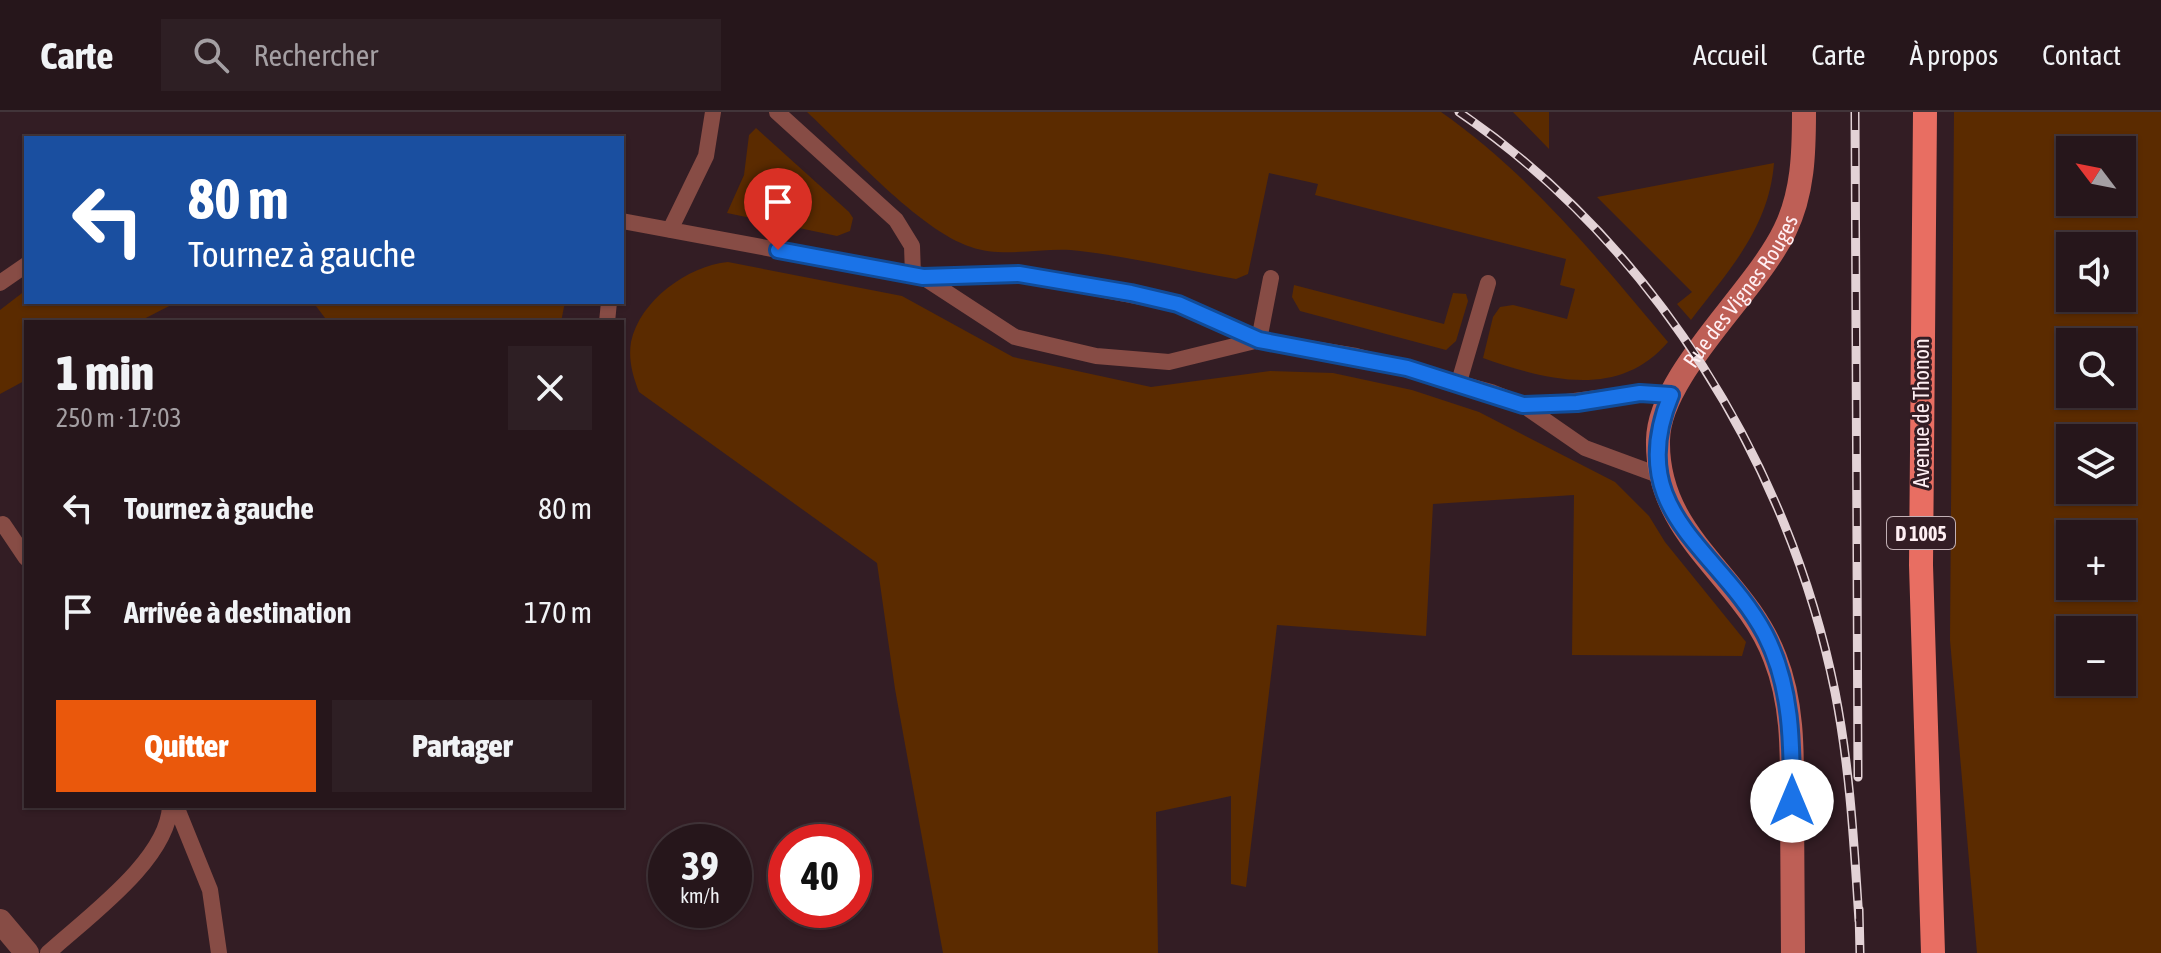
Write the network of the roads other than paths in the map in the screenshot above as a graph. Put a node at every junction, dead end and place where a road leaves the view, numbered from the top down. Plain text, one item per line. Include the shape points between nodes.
1 (713, 112) edge
2 (777, 112) edge
3 (1804, 112) edge
4 (1925, 112) edge
5 (624, 221) edge
6 (670, 230) junction
7 (24, 266) edge
8 (918, 276) junction
9 (1271, 278) dead end
10 (0, 283) edge
11 (1488, 283) dead end
12 (1259, 340) junction
13 (1459, 382) junction
14 (1671, 395) junction
15 (1523, 405) junction
16 (1661, 476) junction
17 (3, 524) dead end
18 (24, 555) edge
19 (170, 808) edge
20 (177, 808) edge
21 (0, 921) edge
22 (27, 953) edge
23 (48, 953) edge
24 (219, 953) edge
25 (1793, 953) edge
26 (1933, 953) edge

1 - 6 lane via 706,156
2 - 8 lane via 896,220 912,246
3 - 14 street, Rue des Vignes Rouges via 1804,161 1786,228
4 - 26 main road, Avenue de Thonon / D 1005 via 1921,565
5 - 6 lane
6 - 8 lane
7 - 10 lane
8 - 12 lane via 1019,274 1072,282 1178,304
8 - 12 lane via 1015,337 1096,356 1169,362
9 - 12 lane
11 - 13 lane
12 - 13 lane via 1356,356
13 - 15 lane
14 - 15 lane via 1640,393
14 - 16 street, Rue des Vignes Rouges via 1658,436
15 - 16 lane via 1585,448
16 - 25 street, Rue des Vignes Rouges via 1676,519 1752,612 1780,672 1791,734
17 - 18 lane
19 - 23 lane via 163,836 143,865
20 - 24 lane via 210,890
21 - 22 street

